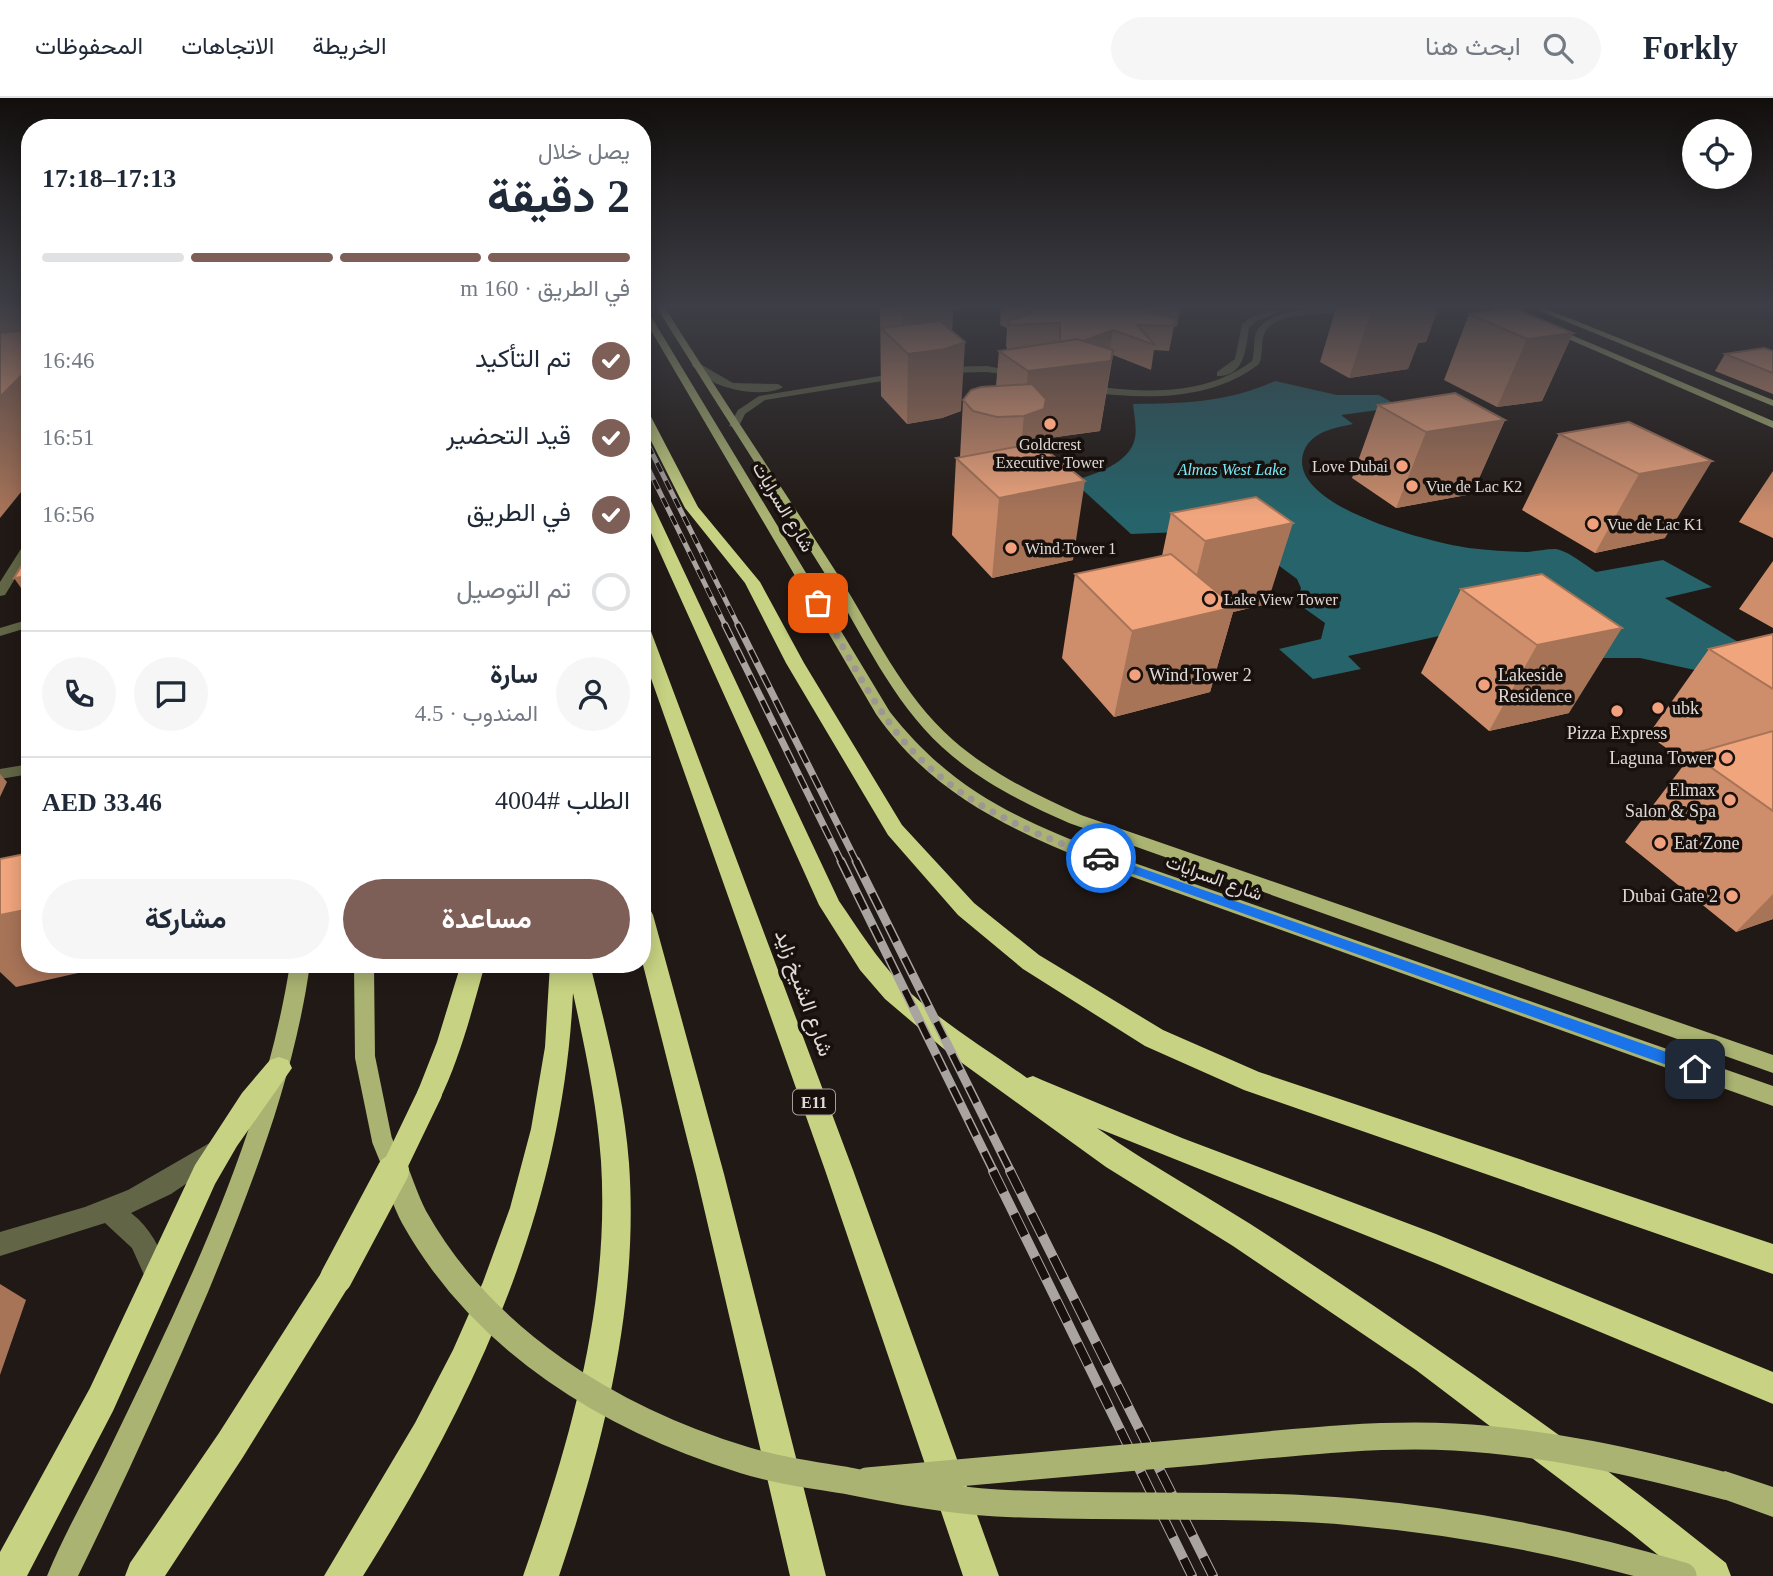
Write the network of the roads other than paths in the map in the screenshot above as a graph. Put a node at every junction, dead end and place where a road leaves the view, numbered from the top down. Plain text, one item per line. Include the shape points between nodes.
1 (683, 377) edge
2 (703, 377) edge
3 (715, 377) edge
4 (877, 377) edge
5 (1212, 377) edge
6 (1235, 377) edge
7 (1665, 377) edge
8 (1679, 377) edge
9 (1709, 377) edge
10 (759, 393) junction
11 (738, 398) dead end
12 (1773, 403) edge
13 (1773, 415) edge
14 (1773, 425) edge
15 (734, 426) junction
16 (651, 428) edge
17 (651, 517) edge
18 (21, 558) edge
19 (0, 592) edge
20 (21, 626) edge
21 (0, 632) edge
22 (873, 644) junction
23 (846, 649) junction
24 (651, 654) edge
25 (21, 770) edge
26 (0, 774) edge
27 (651, 949) edge
28 (298, 973) edge
29 (363, 973) edge
30 (470, 973) edge
31 (562, 973) edge
32 (580, 973) edge
33 (1773, 1064) edge
34 (279, 1068) junction
35 (999, 1073) junction
36 (1773, 1096) edge
37 (219, 1148) junction
38 (110, 1212) junction
39 (0, 1244) edge
40 (1773, 1259) edge
41 (158, 1277) junction
42 (1773, 1388) edge
43 (853, 1482) junction
44 (1773, 1502) edge
45 (7, 1576) edge
46 (62, 1576) edge
47 (144, 1576) edge
48 (342, 1576) edge
49 (541, 1576) edge
50 (808, 1576) edge
51 (981, 1576) edge
52 (1683, 1576) edge
53 (1713, 1576) edge

1 - 23 main road, شارع السرايات
2 - 15 main road, شارع السرايات
3 - 10 street
4 - 10 street
5 - 6 street via 1159,386 1075,383 1155,392
7 - 14 main road
8 - 13 main road
9 - 12 main road
10 - 11 street
10 - 15 street
15 - 22 main road, شارع السرايات
16 - 40 highway via 692,508 752,582 895,830 957,900 1031,962 1154,1038 1253,1082
17 - 35 highway via 847,934 925,1020
18 - 19 street
20 - 21 street
22 - 23 main road
22 - 33 main road, شارع السرايات via 931,727 977,767 1039,803 1357,920
23 - 36 main road, شارع السرايات via 884,714 920,760 956,789 1012,823
24 - 51 highway, شارع الشيخ زايد / E11
25 - 26 street
27 - 50 highway
28 - 34 main road
29 - 43 main road, bridge via 366,1077 386,1157 426,1239 483,1312 555,1372 643,1422 743,1460
30 - 47 highway, bridge via 430,1093 373,1212 291,1351
31 - 48 highway via 559,1026 543,1129 508,1261 440,1414
32 - 49 highway via 610,1117 617,1210 615,1263 597,1385
34 - 37 highway
34 - 46 main road via 234,1196 167,1356
35 - 42 highway via 1139,1134 1436,1249
35 - 53 highway via 1116,1158 1427,1359
37 - 38 street via 168,1184
37 - 41 highway
38 - 39 street
38 - 41 street via 142,1238
41 - 45 highway via 107,1388
43 - 44 main road, bridge via 1340,1439 1452,1437 1595,1454 1665,1469
43 - 52 main road, bridge via 906,1494 984,1502 1250,1506 1409,1518 1524,1535

